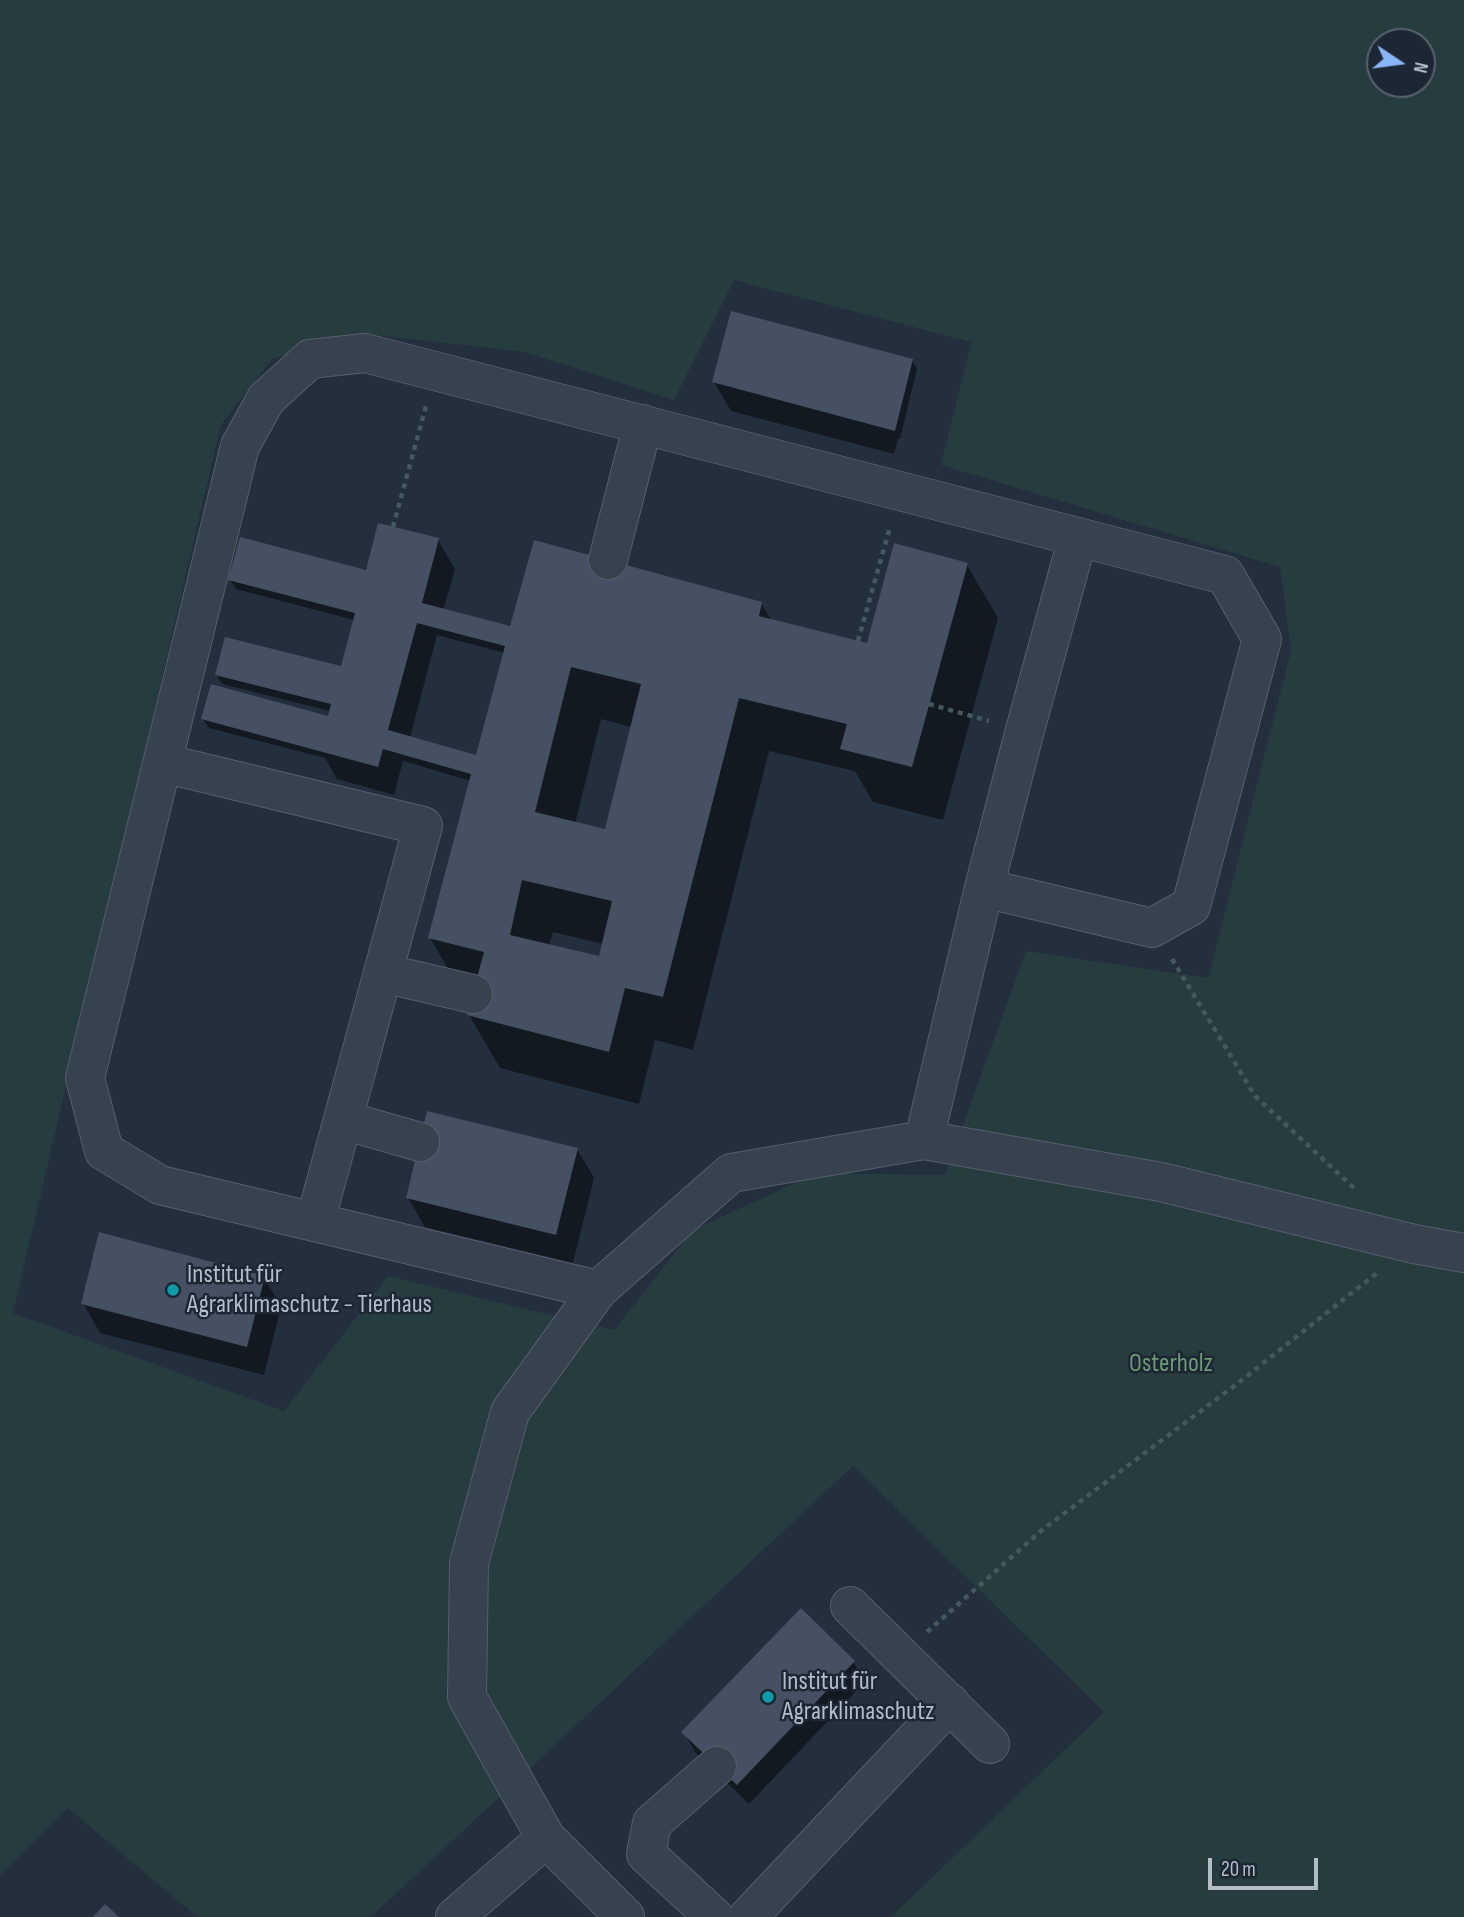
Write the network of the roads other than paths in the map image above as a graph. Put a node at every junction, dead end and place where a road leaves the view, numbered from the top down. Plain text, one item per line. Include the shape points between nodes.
1 (643, 424) junction
2 (1078, 537) junction
3 (608, 560) dead end
4 (163, 764) junction
5 (984, 888) junction
6 (383, 973) junction
7 (473, 994) dead end
8 (343, 1120) junction
9 (924, 1140) junction
10 (420, 1142) dead end
11 (315, 1222) junction
12 (1464, 1253) edge
13 (598, 1290) junction
14 (850, 1605) dead end
15 (950, 1703) junction
16 (990, 1744) dead end
17 (717, 1766) dead end
18 (546, 1838) junction
19 (455, 1917) edge
20 (625, 1917) edge
21 (714, 1917) edge
22 (748, 1917) edge

1 - 2 lane
1 - 3 lane
1 - 4 lane via 365,353 310,359 266,399 240,446
2 - 5 lane
2 - 5 lane via 1225,575 1262,639 1191,906 1152,928
4 - 6 lane via 424,826 421,897
4 - 11 lane via 85,1078 104,1151 160,1185
5 - 9 lane
6 - 7 lane
6 - 8 lane
8 - 10 lane
8 - 11 lane
9 - 12 lane via 1161,1182
9 - 13 lane via 731,1173
11 - 13 lane
13 - 18 lane via 510,1412 469,1563 467,1697
14 - 15 lane
15 - 16 lane
15 - 22 lane
17 - 21 lane via 652,1824 646,1854
18 - 19 lane
18 - 20 lane

